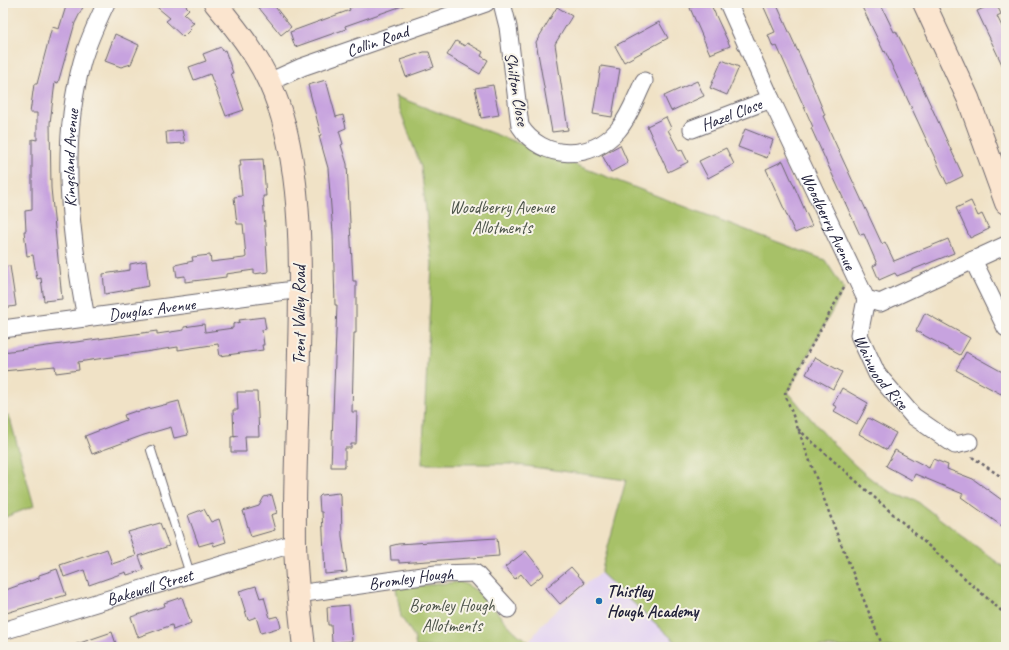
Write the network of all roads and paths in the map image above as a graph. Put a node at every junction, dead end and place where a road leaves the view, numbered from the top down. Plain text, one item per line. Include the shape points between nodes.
1 (106, 3) edge
2 (215, 3) edge
3 (486, 3) edge
4 (502, 3) edge
5 (728, 3) edge
6 (924, 3) edge
7 (644, 81) dead end
8 (269, 82) junction
9 (968, 98) junction
10 (771, 99) junction
11 (692, 129) dead end
12 (1006, 162) edge
13 (1006, 203) edge
14 (1006, 245) edge
15 (973, 260) junction
16 (853, 271) junction
17 (301, 290) junction
18 (866, 299) junction
19 (86, 318) junction
20 (1006, 328) edge
21 (3, 329) edge
22 (798, 428) junction
23 (962, 443) joint
24 (151, 450) dead end
25 (1006, 480) edge
26 (295, 544) junction
27 (190, 574) junction
28 (298, 594) junction
29 (508, 609) dead end
30 (1006, 615) edge
31 (3, 631) edge
32 (304, 647) edge
33 (883, 647) edge

1 - 19 street, Kingsland Avenue via 90,37 82,62 69,150 74,259
2 - 8 street, Trent Valley Road via 254,52
3 - 8 street, Collin Road via 302,67
4 - 7 street, Shilton Close via 508,27 520,126 527,138 557,152 587,151 605,143 619,129
5 - 10 street, Woodberry Avenue
6 - 9 street
8 - 17 street, Trent Valley Road via 289,142 297,210
9 - 12 street
9 - 13 street
10 - 11 street, Hazel Close
10 - 16 street, Woodberry Avenue
14 - 15 street
15 - 18 street via 880,303
15 - 20 street
16 - 18 street, Woodberry Avenue
16 - 22 path via 785,394
17 - 19 street, Douglas Avenue
17 - 26 street, Trent Valley Road
18 - 23 street, Wainwood Rise via 859,335 877,374 913,416
19 - 21 street, Douglas Avenue
22 - 30 path
22 - 33 path
23 - 25 path
24 - 27 lane
26 - 27 street, Bakewell Street
26 - 28 street, Trent Valley Road
27 - 31 street, Bakewell Street
28 - 29 street, Bromley Hough via 436,574 475,573
28 - 32 street, Trent Valley Road

